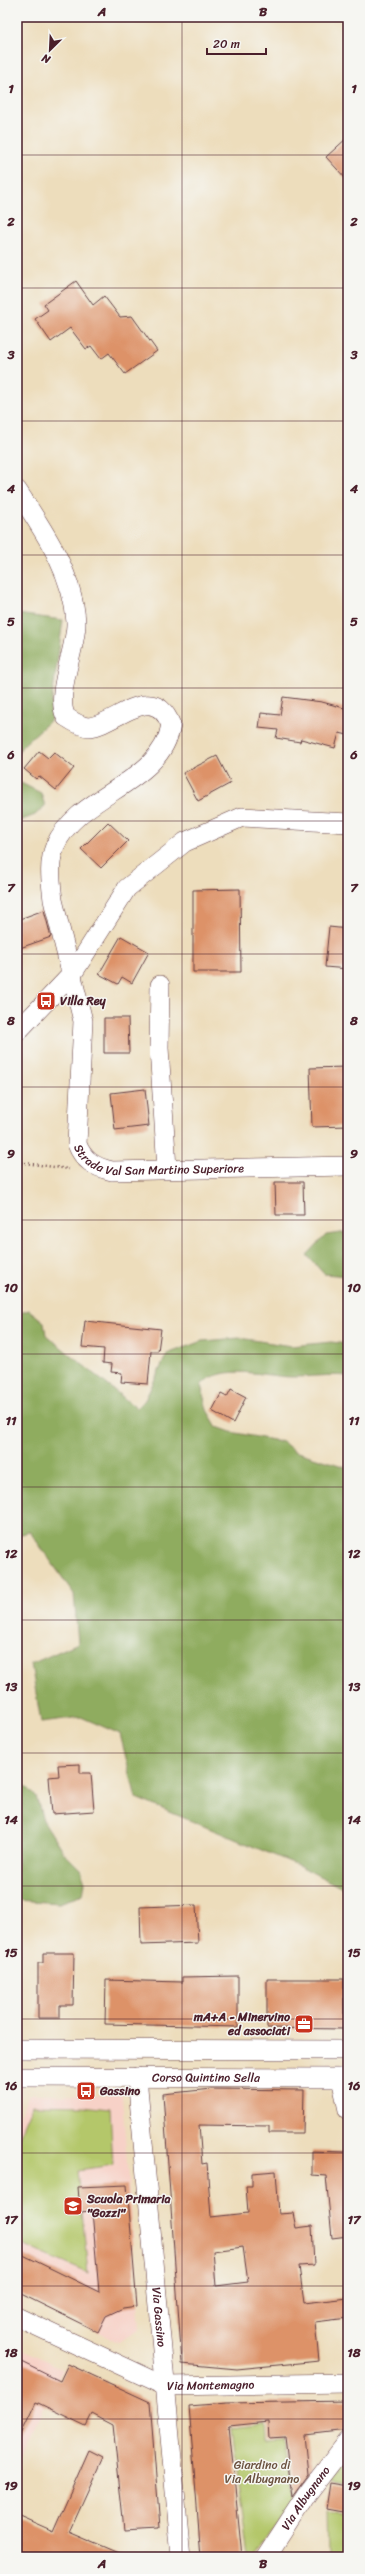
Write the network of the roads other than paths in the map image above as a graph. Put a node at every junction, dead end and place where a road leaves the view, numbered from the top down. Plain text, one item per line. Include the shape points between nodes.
1 (17, 490) edge
2 (348, 823) edge
3 (73, 973) junction
4 (160, 985) dead end
5 (17, 1032) edge
6 (348, 1166) edge
7 (167, 1168) junction
8 (17, 2049) edge
9 (348, 2050) edge
10 (17, 2077) edge
11 (137, 2077) junction
12 (344, 2078) edge
13 (348, 2110) edge
14 (17, 2317) edge
15 (348, 2383) edge
16 (165, 2386) junction
17 (348, 2441) edge
18 (178, 2555) edge
19 (266, 2557) edge

1 - 3 street, Strada Val San Martino Superiore via 54,547 72,601 76,623 62,704 66,717 87,727 96,726 138,705 147,705 164,712 171,725 167,740 155,759 78,816 55,846 50,880
2 - 3 street via 242,817 185,842 127,888
3 - 5 street
3 - 7 street, Strada Val San Martino Superiore via 83,1021 77,1144 81,1156 100,1168 112,1171
4 - 7 street via 159,1048
6 - 7 street, Strada Val San Martino Superiore
8 - 9 street
10 - 11 street, Corso Quintino Sella
11 - 12 street, Corso Quintino Sella
11 - 16 street, Via Gassino
12 - 13 street
14 - 16 street, Via Montemagno
15 - 16 street, Via Montemagno
16 - 18 street, Via Gassino
17 - 19 street, Via Albugnano via 307,2494

